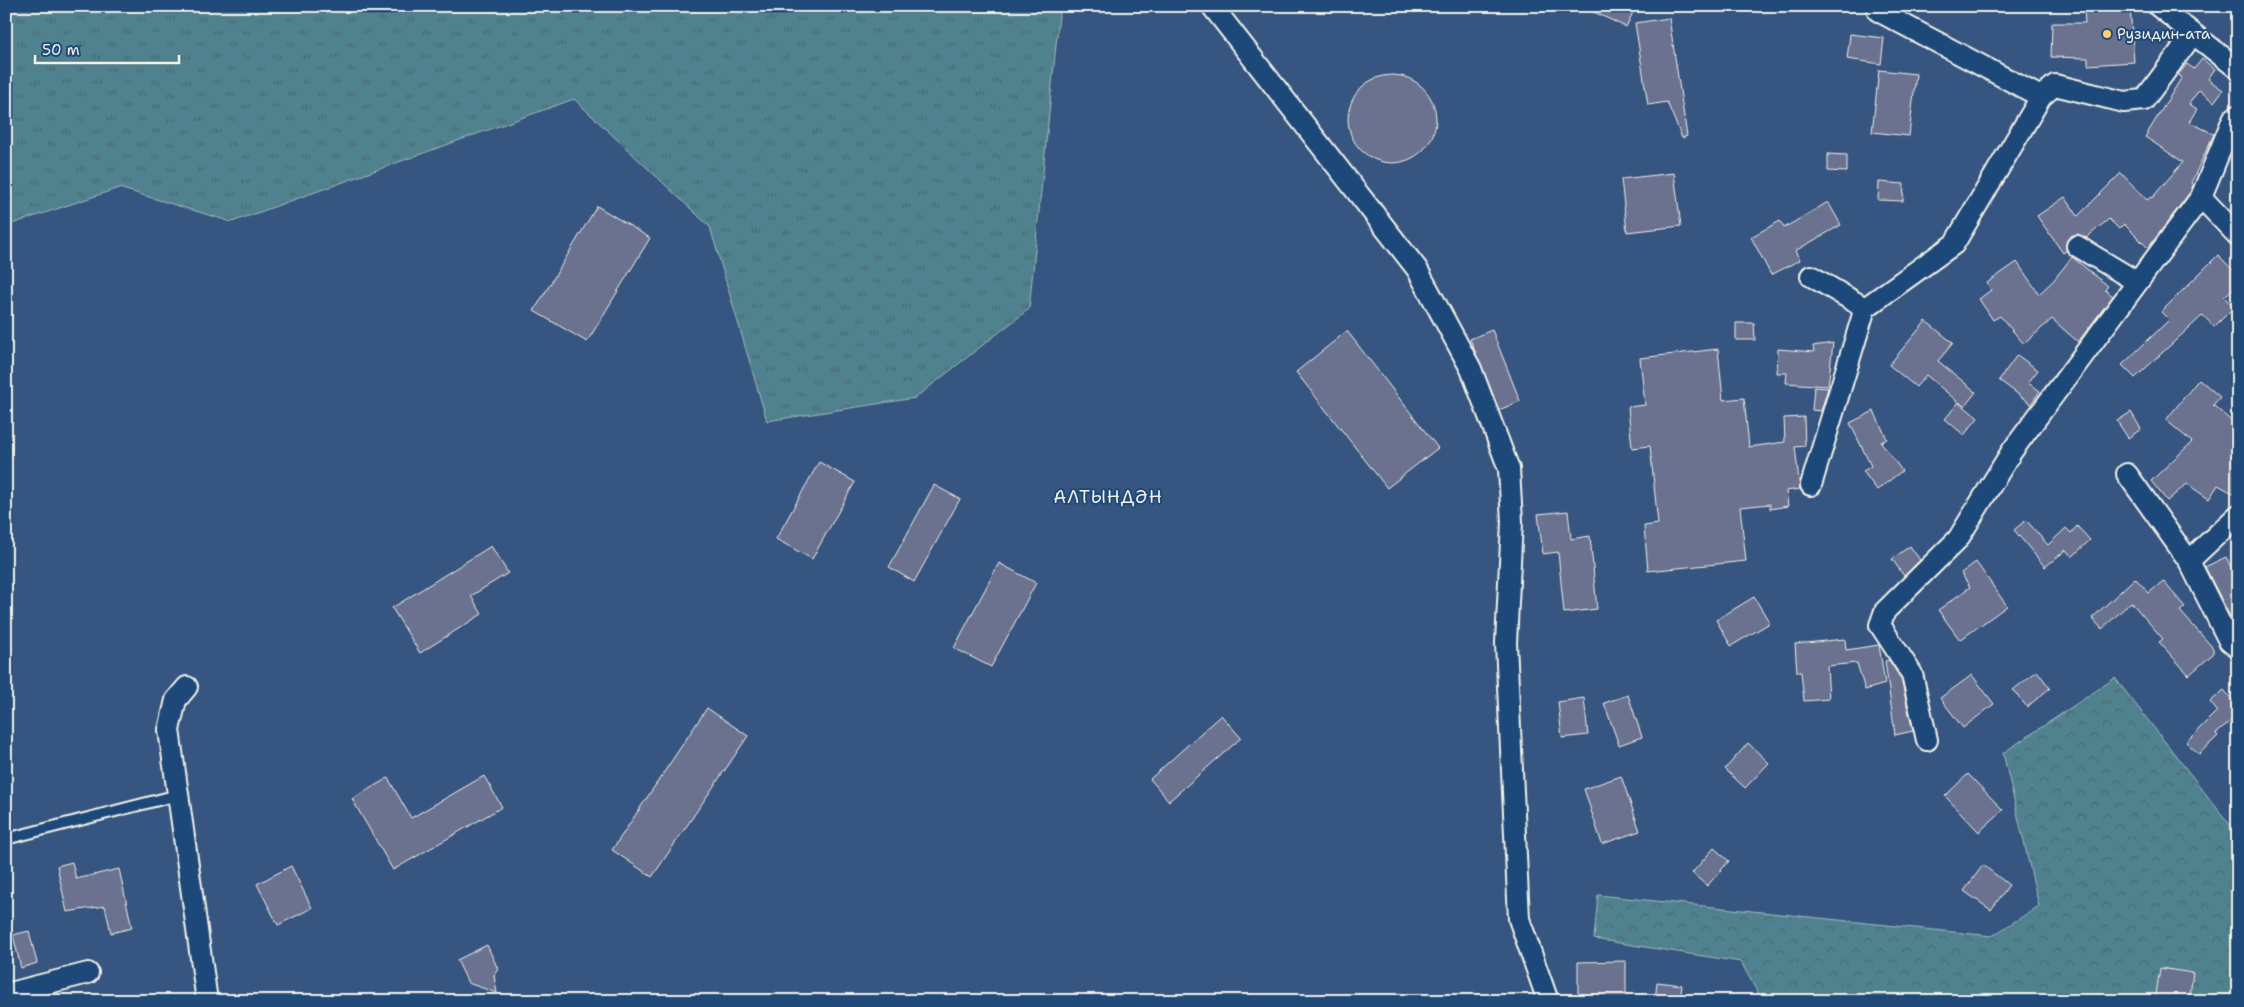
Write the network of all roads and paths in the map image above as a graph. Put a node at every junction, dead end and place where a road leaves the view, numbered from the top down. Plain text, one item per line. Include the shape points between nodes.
1 (1212, 6) edge
2 (2158, 6) edge
3 (1878, 11) dead end
4 (2193, 34) junction
5 (2238, 69) edge
6 (2041, 97) junction
7 (2238, 115) edge
8 (2201, 197) junction
9 (2238, 236) edge
10 (2077, 246) dead end
11 (1811, 276) dead end
12 (2137, 282) junction
13 (1865, 308) junction
14 (2127, 474) dead end
15 (1811, 485) dead end
16 (2238, 515) edge
17 (2189, 561) junction
18 (2238, 648) edge
19 (187, 687) dead end
20 (1927, 740) dead end
21 (178, 795) junction
22 (6, 839) edge
23 (88, 973) dead end
24 (6, 994) edge
25 (207, 1001) edge
26 (1548, 1001) edge

1 - 26 street via 1417,268 1471,369 1509,469 1512,522 1506,643 1519,918
2 - 4 street
3 - 6 street
4 - 5 street
4 - 6 street via 2144,100 2124,102 2055,85
6 - 13 street via 1954,244
7 - 8 street via 2233,119
8 - 9 street
8 - 12 street
10 - 12 street
11 - 13 street
12 - 20 street via 2012,451 1958,539 1885,611 1880,625 1912,674
13 - 15 street
14 - 17 street
16 - 17 street
17 - 18 street via 2229,641
19 - 21 street via 176,700 169,730
21 - 22 lane
21 - 25 street
23 - 24 street

